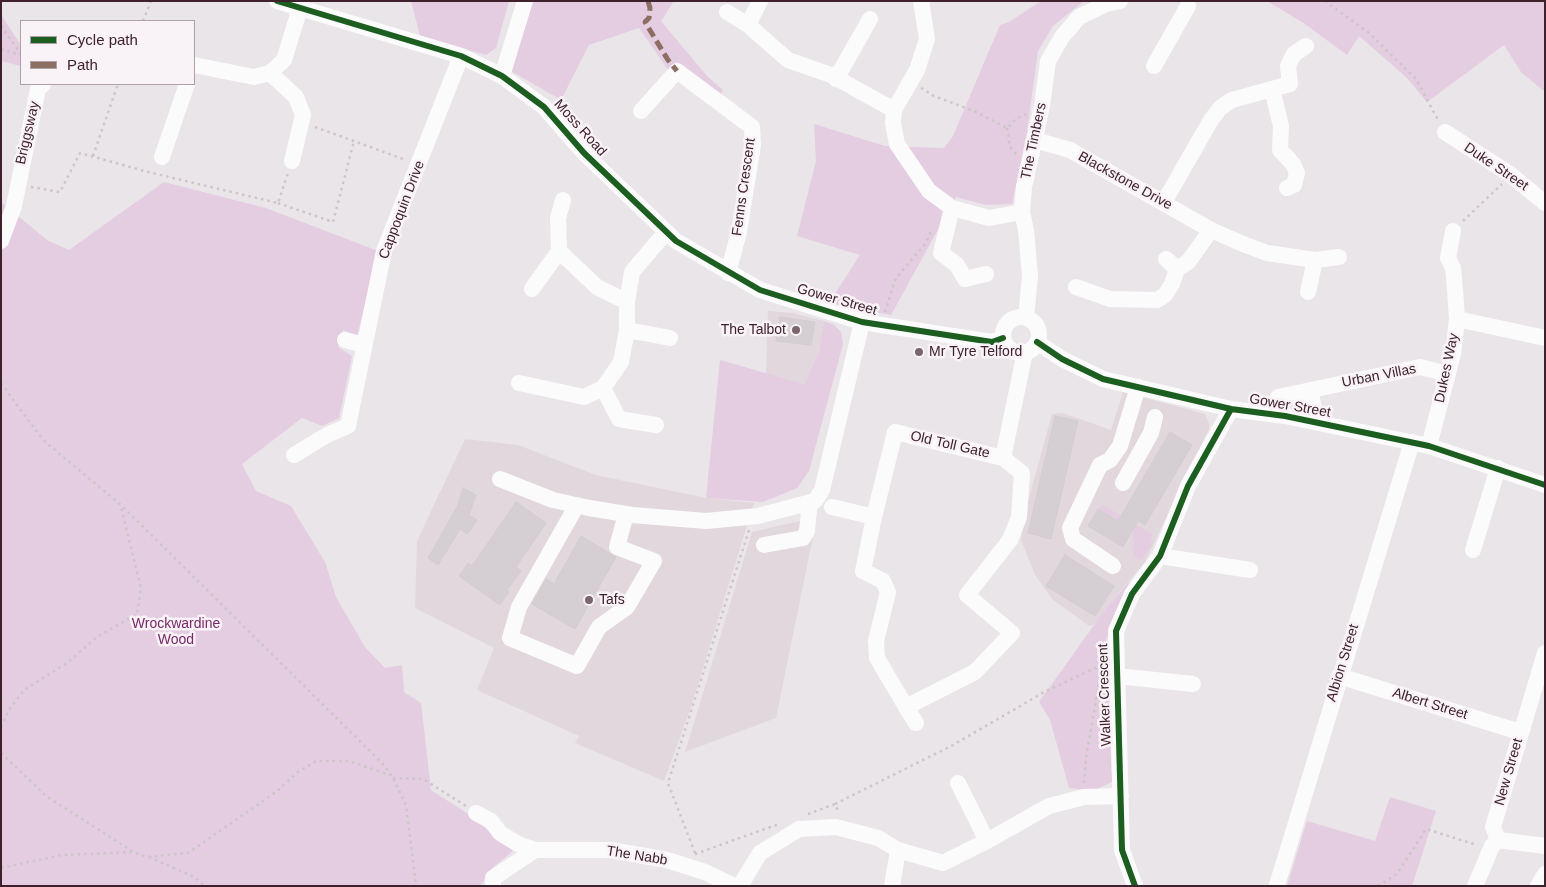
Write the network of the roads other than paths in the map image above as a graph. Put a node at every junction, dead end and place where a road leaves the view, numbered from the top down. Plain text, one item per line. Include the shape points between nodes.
1 (277, 1) edge
2 (524, 1) edge
3 (760, 1) edge
4 (921, 1) edge
5 (1110, 2) edge
6 (1190, 7) edge
7 (300, 8) junction
8 (727, 12) dead end
9 (870, 19) dead end
10 (748, 25) junction
11 (1306, 46) dead end
12 (461, 56) junction
13 (195, 65) edge
14 (1154, 66) dead end
15 (270, 72) junction
16 (502, 76) junction
17 (836, 79) junction
18 (42, 85) edge
19 (187, 85) edge
20 (1272, 89) junction
21 (894, 110) junction
22 (641, 112) dead end
23 (1445, 132) road end
24 (1035, 140) junction
25 (162, 157) dead end
26 (292, 161) road end
27 (1287, 188) dead end
28 (563, 200) dead end
29 (1164, 202) junction
30 (1545, 203) edge
31 (952, 208) junction
32 (1022, 212) junction
33 (1211, 230) junction
34 (1453, 231) road end
35 (666, 232) junction
36 (1, 241) edge
37 (559, 250) junction
38 (1339, 257) dead end
39 (1315, 260) junction
40 (728, 273) junction
41 (986, 274) dead end
42 (1076, 286) dead end
43 (532, 289) dead end
44 (1308, 292) dead end
45 (627, 302) junction
46 (1026, 318) junction
47 (1457, 319) junction
48 (862, 322) junction
49 (627, 330) junction
50 (670, 338) dead end
51 (1003, 338) junction
52 (1545, 338) edge
53 (345, 340) dead end
54 (364, 345) junction
55 (1031, 347) junction
56 (1448, 374) junction
57 (519, 383) dead end
58 (1138, 387) junction
59 (603, 388) junction
60 (1310, 390) junction
61 (1278, 397) dead end
62 (1231, 409) junction
63 (1155, 417) dead end
64 (1317, 422) junction
65 (1127, 423) junction
66 (656, 425) dead end
67 (1151, 433) junction
68 (1412, 442) junction
69 (1429, 446) junction
70 (294, 455) dead end
71 (1003, 458) junction
72 (1498, 468) junction
73 (500, 479) dead end
74 (1123, 483) dead end
75 (1545, 485) edge
76 (810, 502) junction
77 (576, 505) junction
78 (832, 507) dead end
79 (626, 514) junction
80 (874, 517) junction
81 (764, 545) dead end
82 (1472, 550) dead end
83 (1160, 556) junction
84 (1112, 566) dead end
85 (1250, 570) dead end
86 (1545, 653) edge
87 (1117, 676) junction
88 (1339, 676) junction
89 (1193, 684) dead end
90 (906, 707) junction
91 (916, 723) dead end
92 (1520, 732) junction
93 (958, 783) dead end
94 (1121, 796) junction
95 (476, 813) road end
96 (987, 841) junction
97 (1494, 845) junction
98 (1545, 846) edge
99 (535, 850) junction
100 (898, 850) junction
101 (1545, 874) edge
102 (1277, 885) edge
103 (492, 886) edge
104 (734, 886) edge
105 (740, 886) edge
106 (892, 886) edge
107 (1135, 886) edge
108 (1475, 886) edge
109 (1538, 886) edge

1 - 7 street, Moss Road
2 - 16 street
3 - 10 street
4 - 21 street via 927,40 920,62
5 - 24 street, The Timbers via 1079,17 1062,37 1048,62
6 - 14 street
7 - 12 street, Moss Road
7 - 15 street via 284,60
8 - 10 street
9 - 17 street
10 - 17 street via 788,60
11 - 20 street via 1288,66 1290,84
12 - 16 street, Moss Road
12 - 54 street, Cappoquin Drive via 384,251
13 - 15 street via 254,77
15 - 26 street via 296,97 303,115
16 - 35 street, Moss Road via 544,107 584,153
17 - 21 street
18 - 36 street, Briggsway via 38,89 14,206
19 - 25 street
20 - 27 street via 1281,126 1280,150 1298,173 1294,185
20 - 29 street via 1232,100 1220,108
21 - 31 street via 894,135 902,152 929,190
22 - 40 street, Fenns Crescent via 677,71 752,127 753,145 739,232
23 - 30 street, Duke Street via 1511,175
24 - 29 street, Blackstone Drive via 1070,150
24 - 32 street, The Timbers
28 - 37 street via 558,218
29 - 33 street, Blackstone Drive
31 - 32 street via 989,218
31 - 41 street via 941,253 957,265 965,280
32 - 46 street, The Timbers via 1030,276
33 - 39 street, Blackstone Drive via 1266,253
33 - 42 street via 1188,262 1172,271 1165,295 1151,301 1110,299
34 - 47 street via 1448,258 1454,268
35 - 40 street, Moss Road
35 - 45 street via 632,272
37 - 43 street
37 - 45 street via 597,287
38 - 39 street, Blackstone Drive
39 - 44 street
40 - 48 street, Gower Street via 760,290
45 - 49 street
46 - 51 street via 1018,317 1006,324
46 - 55 street via 1038,329
47 - 52 street, Dukes Way
47 - 56 street, Dukes Way
48 - 51 street, Gower Street via 992,342
48 - 76 street via 822,490 816,501
49 - 50 street
49 - 59 street via 621,362
51 - 55 street, Gower Street via 1010,349 1017,352
53 - 54 street
54 - 70 street, Cappoquin Drive via 348,426
55 - 58 street, Gower Street via 1103,379
55 - 71 street, Old Toll Gate
56 - 60 street, Urban Villas via 1420,366
56 - 69 street, Dukes Way
57 - 59 street via 584,396
58 - 62 street, Gower Street
58 - 65 street
59 - 66 street via 619,419
60 - 61 street, Urban Villas
60 - 64 street
62 - 64 street, Gower Street
62 - 83 street, Walker Crescent via 1188,486
63 - 67 street
64 - 68 street, Gower Street
65 - 67 street
65 - 84 street via 1120,446 1110,460 1100,465 1070,528 1073,539
67 - 74 street
68 - 69 street, Gower Street
68 - 88 street, Albion Street
69 - 72 street, Gower Street
71 - 80 street, Old Toll Gate via 895,432
71 - 90 street, Old Toll Gate via 1022,473 1019,517 1010,540 967,595 1012,633 975,672
72 - 75 street, Gower Street
72 - 82 street
73 - 77 street via 553,500
76 - 79 street via 752,517 706,521
76 - 81 street via 807,531 803,538
77 - 79 street
77 - 79 street via 519,607 510,638 577,666 599,627 627,607 654,561 617,547
78 - 80 street
80 - 90 street, Old Toll Gate via 864,571 883,581 888,592 876,641 877,658
83 - 85 street
83 - 87 street, Walker Crescent via 1132,594 1116,631
86 - 92 street, New Street
87 - 89 street
87 - 94 street, Walker Crescent
88 - 92 street, Albert Street
88 - 102 street, Albion Street
90 - 91 street, Old Toll Gate
92 - 97 street, New Street via 1493,827
93 - 96 street
94 - 96 street via 1084,797 1049,806
94 - 107 street, Walker Crescent via 1122,850
95 - 99 street via 491,821 512,840
96 - 100 street via 943,863
97 - 98 street
97 - 108 street, New Street
99 - 103 street via 493,878
99 - 104 street, The Nabb via 611,850 705,872
100 - 105 street via 878,838 836,827 799,829 760,853
100 - 106 street
101 - 109 street

